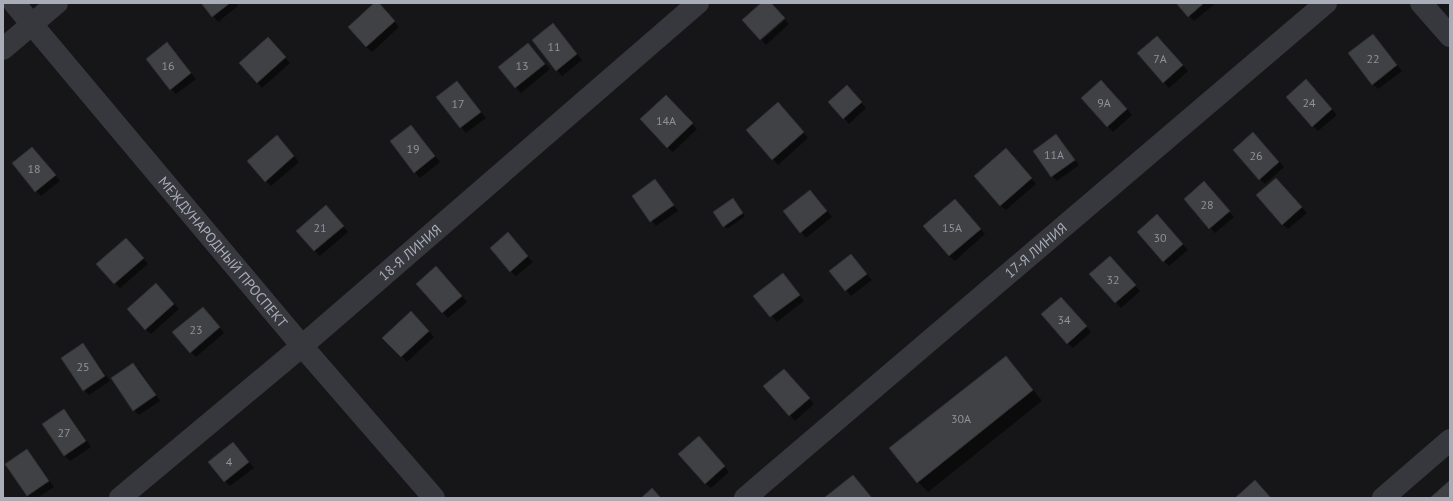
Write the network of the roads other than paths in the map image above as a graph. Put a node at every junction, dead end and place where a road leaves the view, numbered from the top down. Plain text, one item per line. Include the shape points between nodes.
1 (14, 3) edge
2 (58, 3) edge
3 (698, 3) edge
4 (1326, 3) edge
5 (1421, 3) edge
6 (32, 24) junction
7 (1450, 36) edge
8 (3, 49) edge
9 (302, 346) junction
10 (1450, 440) edge
11 (120, 498) edge
12 (434, 498) edge
13 (745, 498) edge
14 (1383, 498) edge

1 - 6 street, МЕЖДУНАРОДНЫЙ ПРОСПЕКТ
2 - 6 street
3 - 9 street, 18-Я ЛИНИЯ
4 - 13 street, 17-Я ЛИНИЯ
5 - 7 street
6 - 8 street
6 - 9 street, МЕЖДУНАРОДНЫЙ ПРОСПЕКТ
9 - 11 street, 18-Я ЛИНИЯ
9 - 12 street, МЕЖДУНАРОДНЫЙ ПРОСПЕКТ
10 - 14 street

